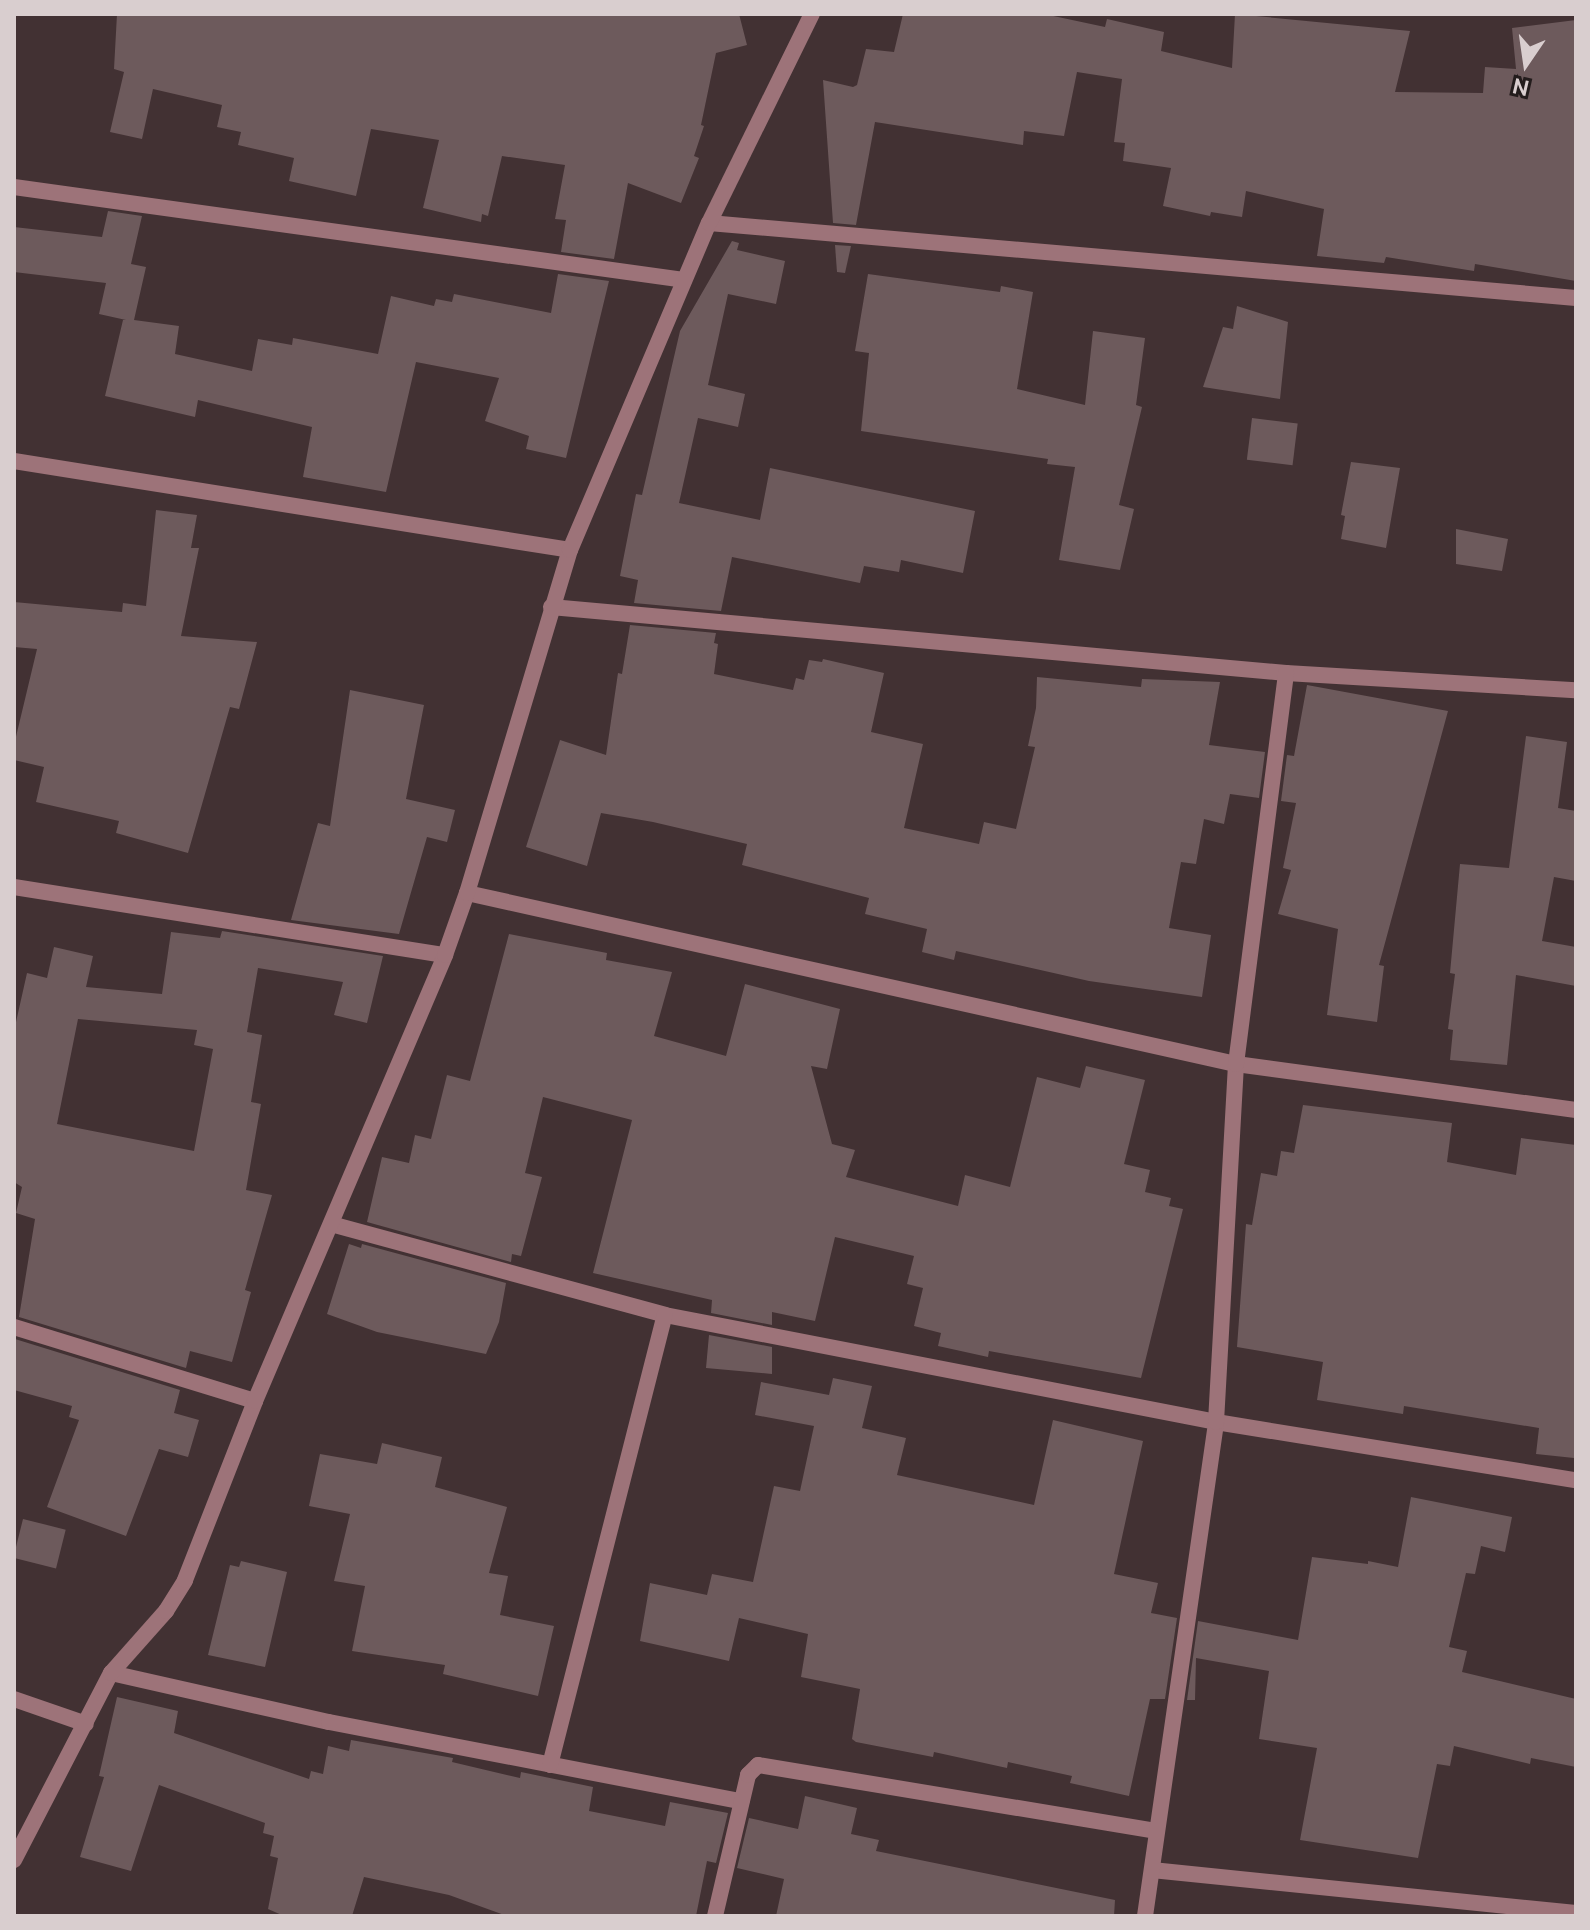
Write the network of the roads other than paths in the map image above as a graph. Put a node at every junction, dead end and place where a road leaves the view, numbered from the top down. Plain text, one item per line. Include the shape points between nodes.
1 (812, 14) edge
2 (14, 187) edge
3 (709, 223) junction
4 (684, 280) junction
5 (1576, 298) edge
6 (14, 461) edge
7 (570, 550) junction
8 (551, 607) junction
9 (1286, 673) junction
10 (1576, 690) edge
11 (14, 887) edge
12 (467, 893) junction
13 (445, 955) junction
14 (1236, 1064) junction
15 (1576, 1110) edge
16 (331, 1224) junction
17 (665, 1315) junction
18 (14, 1327) edge
19 (255, 1401) junction
20 (1216, 1422) junction
21 (1576, 1480) edge
22 (111, 1673) junction
23 (14, 1699) edge
24 (86, 1724) junction
25 (550, 1765) junction
26 (741, 1801) junction
27 (1156, 1831) junction
28 (14, 1860) edge
29 (1152, 1870) junction
30 (1576, 1913) edge
31 (715, 1916) edge
32 (1145, 1916) edge

1 - 3 street
2 - 4 street
3 - 4 street
3 - 5 street
4 - 7 street
6 - 7 street
7 - 8 street
8 - 9 street
8 - 12 street
9 - 10 street
9 - 14 street
11 - 13 street
12 - 13 street
12 - 14 street
13 - 16 street
14 - 15 street
14 - 20 street
16 - 17 street
16 - 19 street
17 - 20 street
17 - 25 street
18 - 19 street
19 - 22 street via 185,1580 166,1611
20 - 21 street
20 - 27 street
22 - 24 street
22 - 25 street
23 - 24 street
24 - 28 street
25 - 26 street
26 - 27 street via 748,1775 758,1765
26 - 31 street
27 - 29 street
29 - 30 street
29 - 32 street

